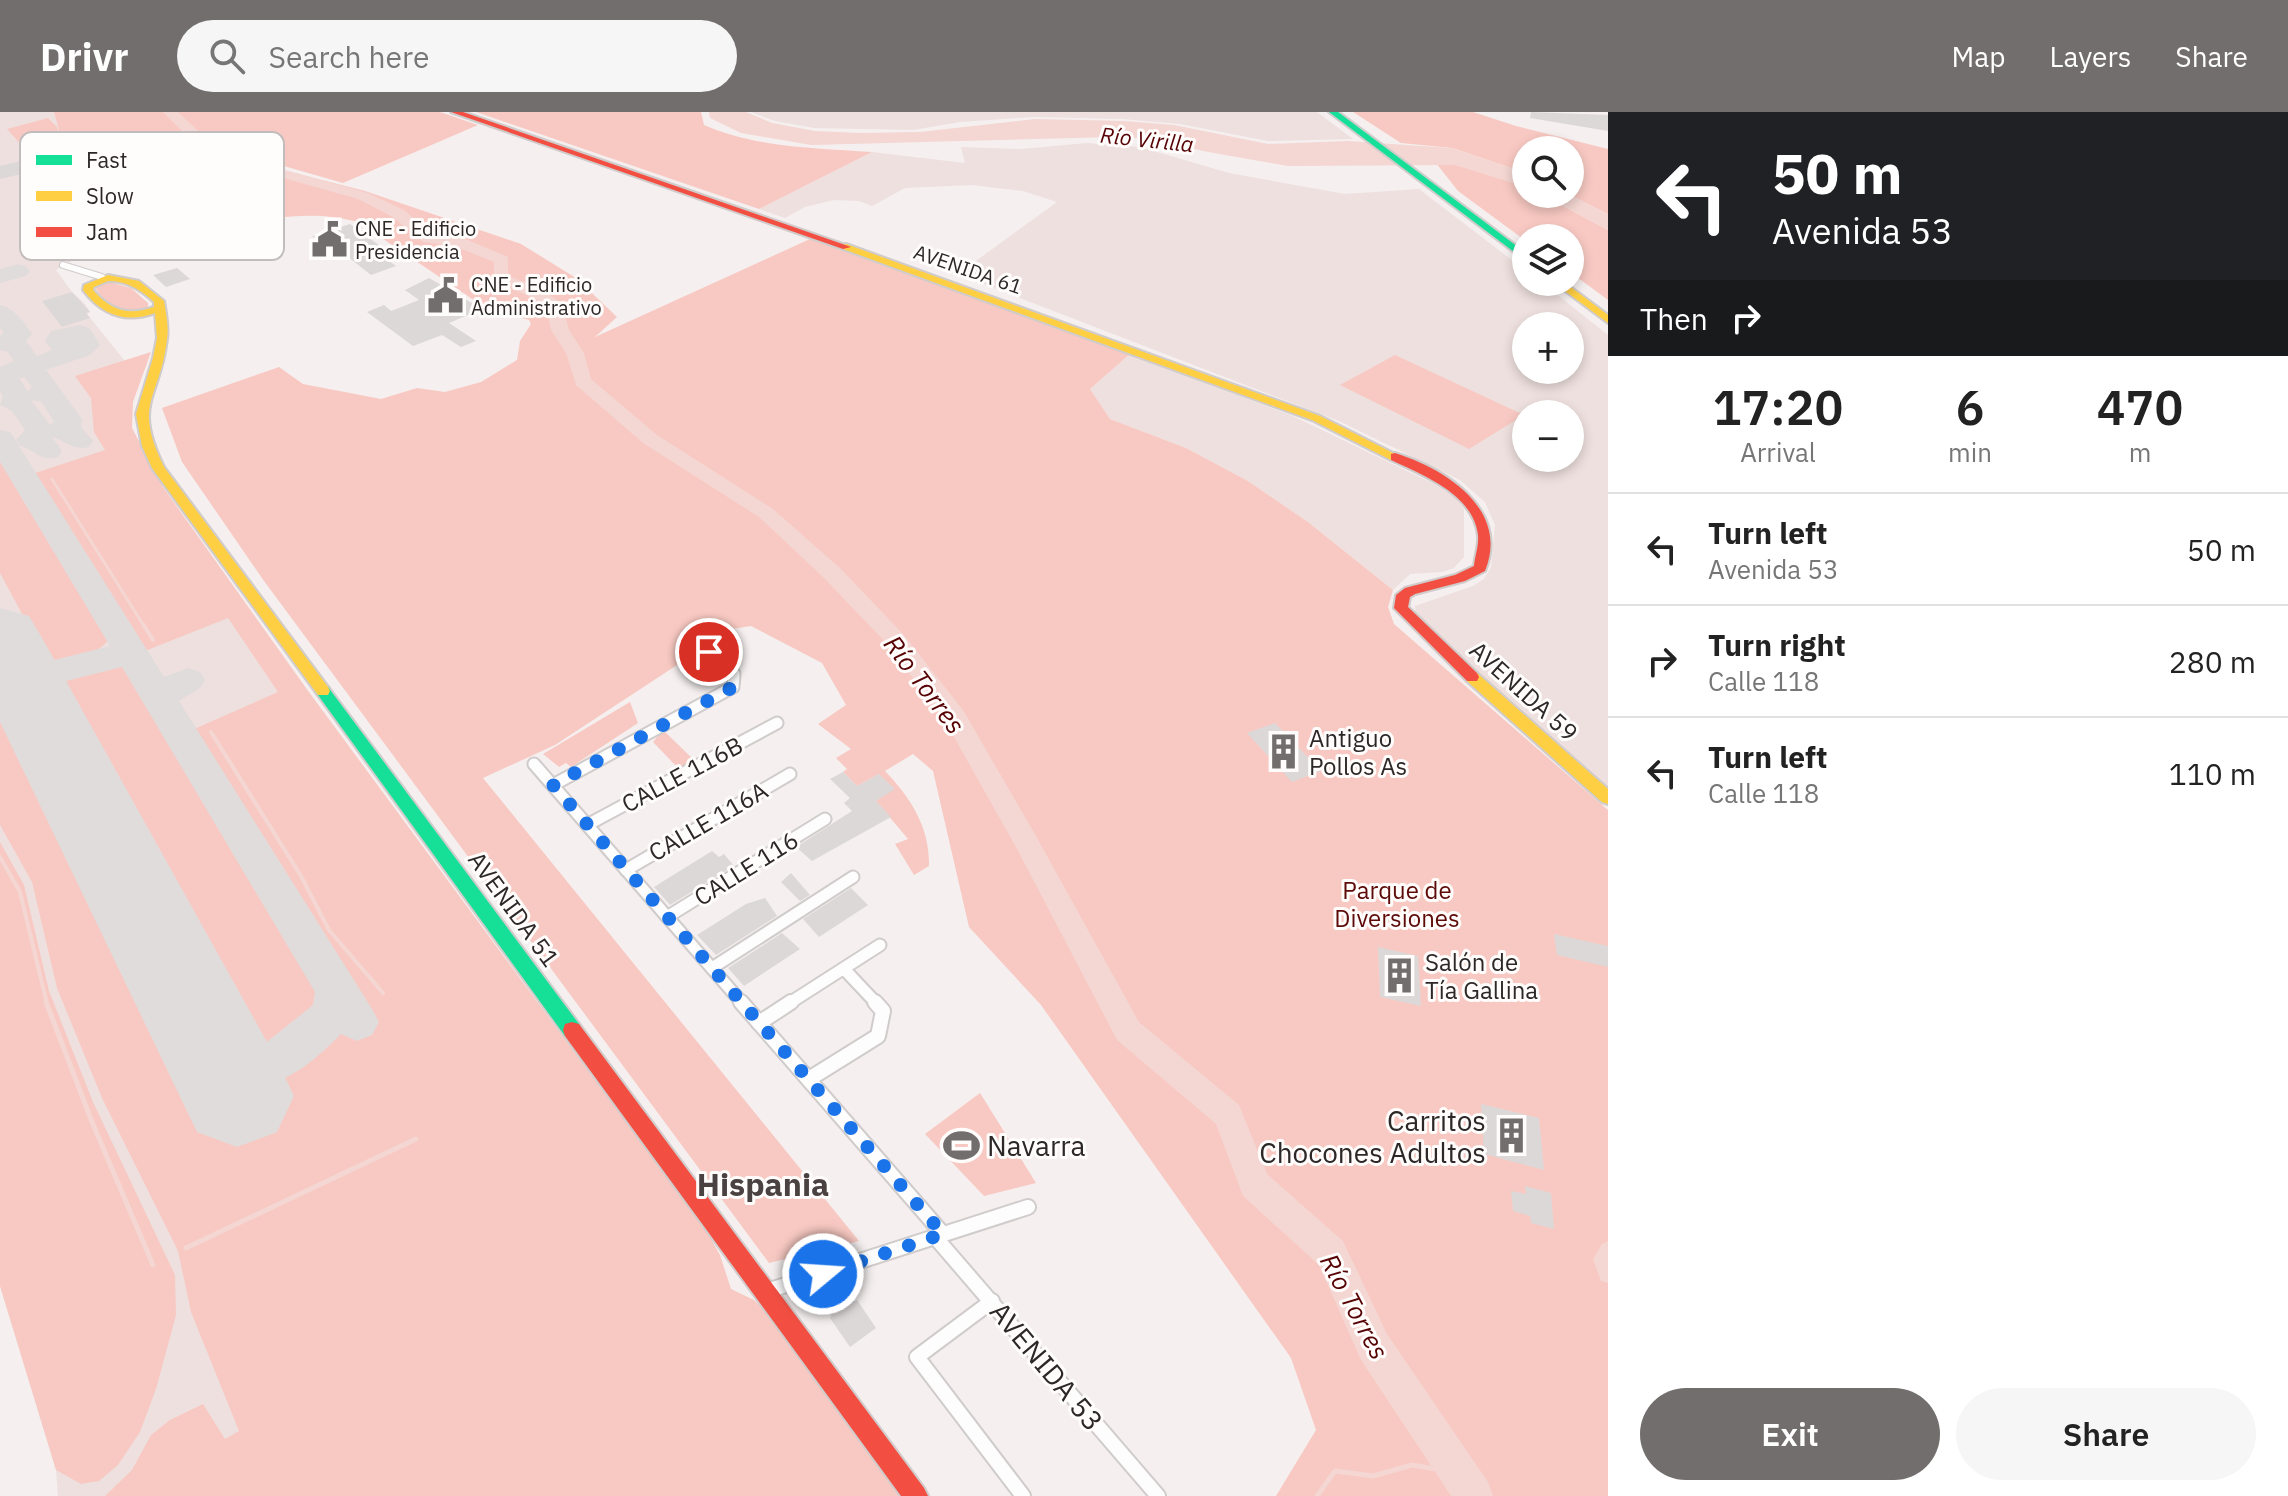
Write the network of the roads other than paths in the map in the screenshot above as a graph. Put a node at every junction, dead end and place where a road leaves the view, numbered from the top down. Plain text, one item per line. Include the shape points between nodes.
1 (455, 112) edge
2 (1333, 112) edge
3 (1352, 120) edge
4 (1454, 199) junction
5 (1512, 238) edge
6 (1512, 247) edge
7 (63, 265) dead end
8 (102, 277) junction
9 (1584, 291) edge
10 (1576, 296) edge
11 (157, 309) junction
12 (1608, 309) edge
13 (134, 317) junction
14 (1608, 320) edge
15 (162, 332) junction
16 (1409, 619) joint
17 (709, 652) dead end
18 (777, 723) dead end
19 (534, 764) dead end
20 (790, 774) dead end
21 (553, 785) junction
22 (1608, 798) edge
23 (825, 819) dead end
24 (587, 825) junction
25 (626, 870) junction
26 (853, 877) dead end
27 (667, 917) junction
28 (880, 945) dead end
29 (712, 968) junction
30 (845, 970) junction
31 (759, 1023) junction
32 (809, 1079) junction
33 (1028, 1207) dead end
34 (940, 1236) junction
35 (767, 1291) junction
36 (992, 1301) junction
37 (916, 1496) edge
38 (1023, 1496) edge
39 (1158, 1496) edge

1 - 16 main road, AVENIDA 61 via 978,293 1316,418 1425,472 1470,502 1485,535 1480,568 1403,595 1401,608
2 - 3 main road
3 - 4 main road
4 - 5 main road
4 - 6 main road
7 - 8 street, AVENIDA 51
8 - 11 main road, AVENIDA 51 via 143,286 159,301
8 - 13 main road via 89,285 94,300 112,314
9 - 12 main road
10 - 14 main road
11 - 13 main road
11 - 15 main road, AVENIDA 51
13 - 15 main road
15 - 35 main road, AVENIDA 51 via 139,415 142,440 153,461
16 - 22 main road, AVENIDA 59
17 - 21 street via 734,674 733,687
18 - 24 street, CALLE 116B
19 - 21 street, AVENIDA 53
20 - 25 street, CALLE 116A
21 - 24 street, AVENIDA 53
23 - 27 street, CALLE 116
24 - 25 street, AVENIDA 53
25 - 27 street, AVENIDA 53
26 - 29 street
27 - 29 street, AVENIDA 53
28 - 30 street
29 - 31 street, AVENIDA 53
30 - 31 street
30 - 32 street via 883,1011 878,1036
31 - 32 street, AVENIDA 53
32 - 34 street, AVENIDA 53
33 - 34 street
34 - 35 street
34 - 36 street, AVENIDA 53
35 - 37 main road, AVENIDA 51
36 - 38 street via 917,1357
36 - 39 street, AVENIDA 53

